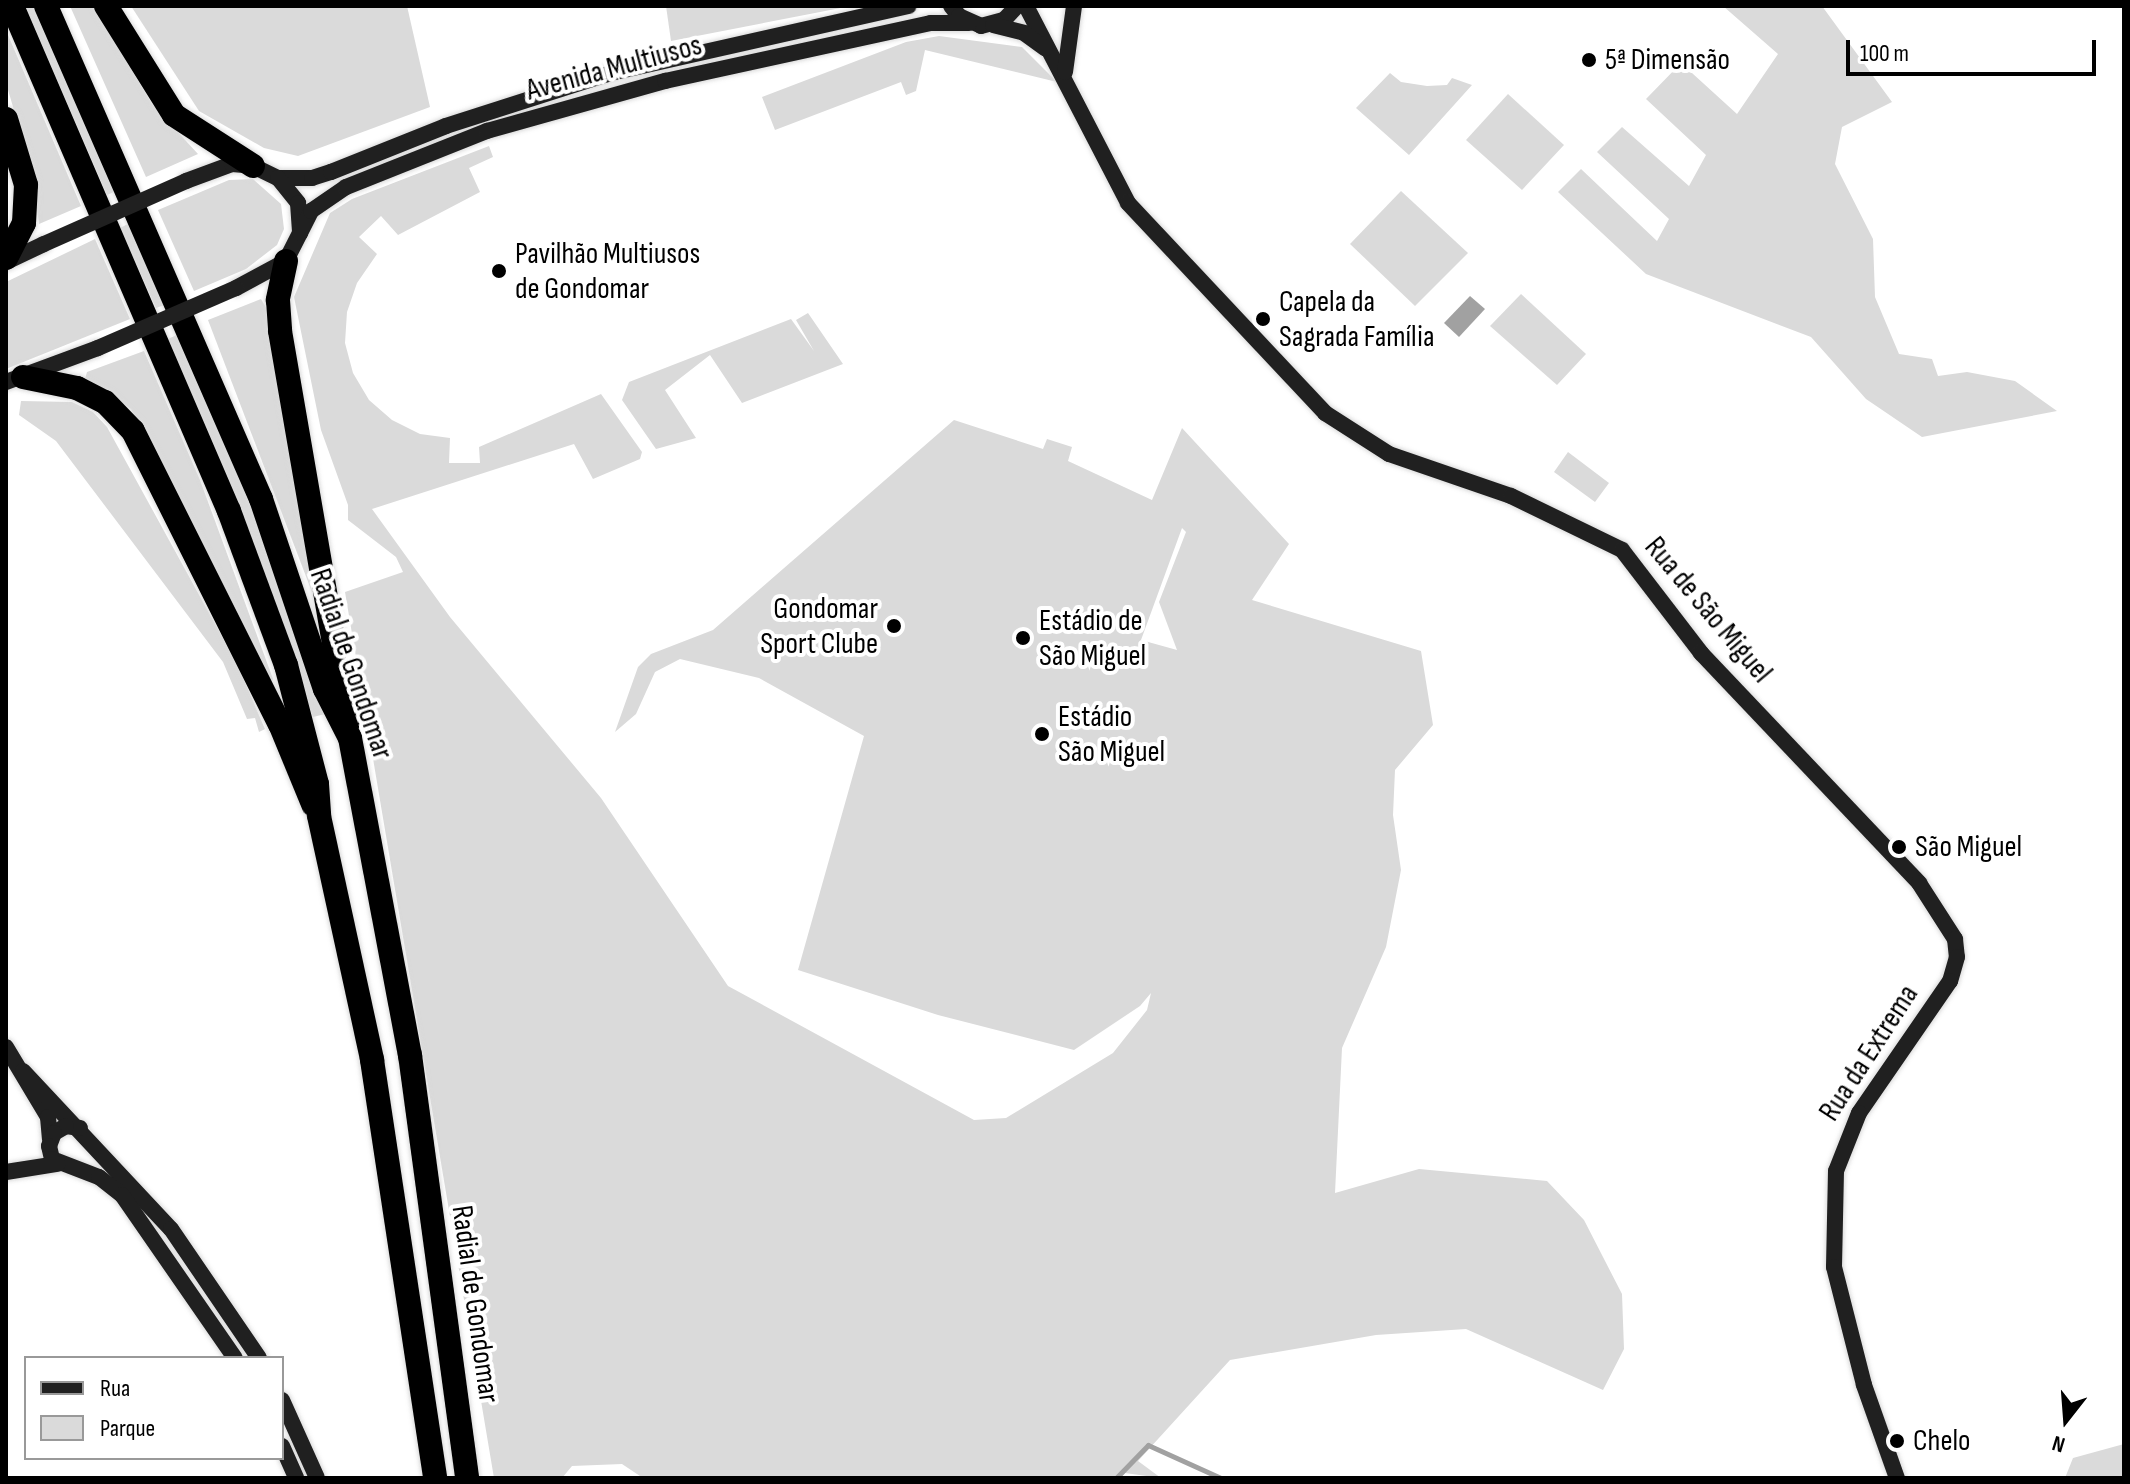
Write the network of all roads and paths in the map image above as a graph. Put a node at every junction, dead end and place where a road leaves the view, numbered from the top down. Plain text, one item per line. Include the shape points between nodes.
1 (12, 6) edge
2 (46, 6) edge
3 (106, 6) edge
4 (909, 6) edge
5 (951, 6) edge
6 (1074, 6) edge
7 (1023, 8) edge
8 (969, 23) junction
9 (993, 25) junction
10 (1052, 54) junction
11 (1066, 77) junction
12 (6, 119) edge
13 (253, 166) junction
14 (278, 178) junction
15 (300, 233) junction
16 (6, 260) edge
17 (286, 261) junction
18 (14, 379) edge
19 (350, 738) junction
20 (319, 816) junction
21 (1955, 939) joint
22 (6, 1047) edge
23 (23, 1071) junction
24 (80, 1128) junction
25 (50, 1142) junction
26 (91, 1145) junction
27 (64, 1167) junction
28 (11, 1171) edge
29 (234, 1356) edge
30 (258, 1356) edge
31 (284, 1404) edge
32 (284, 1451) edge
33 (296, 1478) edge
34 (317, 1478) edge
35 (435, 1478) edge
36 (467, 1478) edge
37 (1897, 1478) edge

1 - 20 highway, Radial de Gondomar via 229,511 286,665 317,784
2 - 19 highway, Radial de Gondomar via 261,499 325,689
3 - 13 highway via 174,115
4 - 14 main road, Avenida Multiusos via 611,73 458,122 312,178
5 - 8 main road
6 - 11 main road via 1065,42
7 - 9 main road
7 - 10 main road, Rua de São Miguel
8 - 9 main road, Avenida Multiusos
8 - 15 main road, Avenida Multiusos via 931,23 665,81 487,131 330,195 311,211
9 - 10 main road, Avenida Multiusos via 1024,33
10 - 11 main road, Rua de São Miguel
11 - 21 main road, Rua de São Miguel via 1128,203 1347,430 1389,454 1511,496 1622,550 1701,653 1919,883
12 - 16 highway via 26,185 24,223
13 - 14 main road
13 - 16 main road, bridge via 232,164 186,181
14 - 15 main road via 298,203
15 - 17 main road, Avenida Multiusos
17 - 18 main road, bridge via 98,348
17 - 19 highway via 278,300 280,331 345,684
18 - 20 highway via 77,388 105,402 133,431 280,724 297,775
19 - 36 highway, Radial de Gondomar via 410,1055
20 - 35 highway, Radial de Gondomar via 372,1060
21 - 37 main road, Rua da Extrema via 1957,957 1950,981 1859,1113 1836,1171 1834,1267 1864,1385
22 - 23 main road
23 - 24 main road
23 - 25 main road via 48,1117
24 - 25 main road via 66,1126
24 - 26 main road
25 - 27 main road
25 - 28 main road
26 - 27 main road via 84,1164
26 - 30 main road via 171,1229
27 - 28 main road
27 - 29 main road via 99,1177 122,1195
31 - 34 main road
32 - 33 main road

